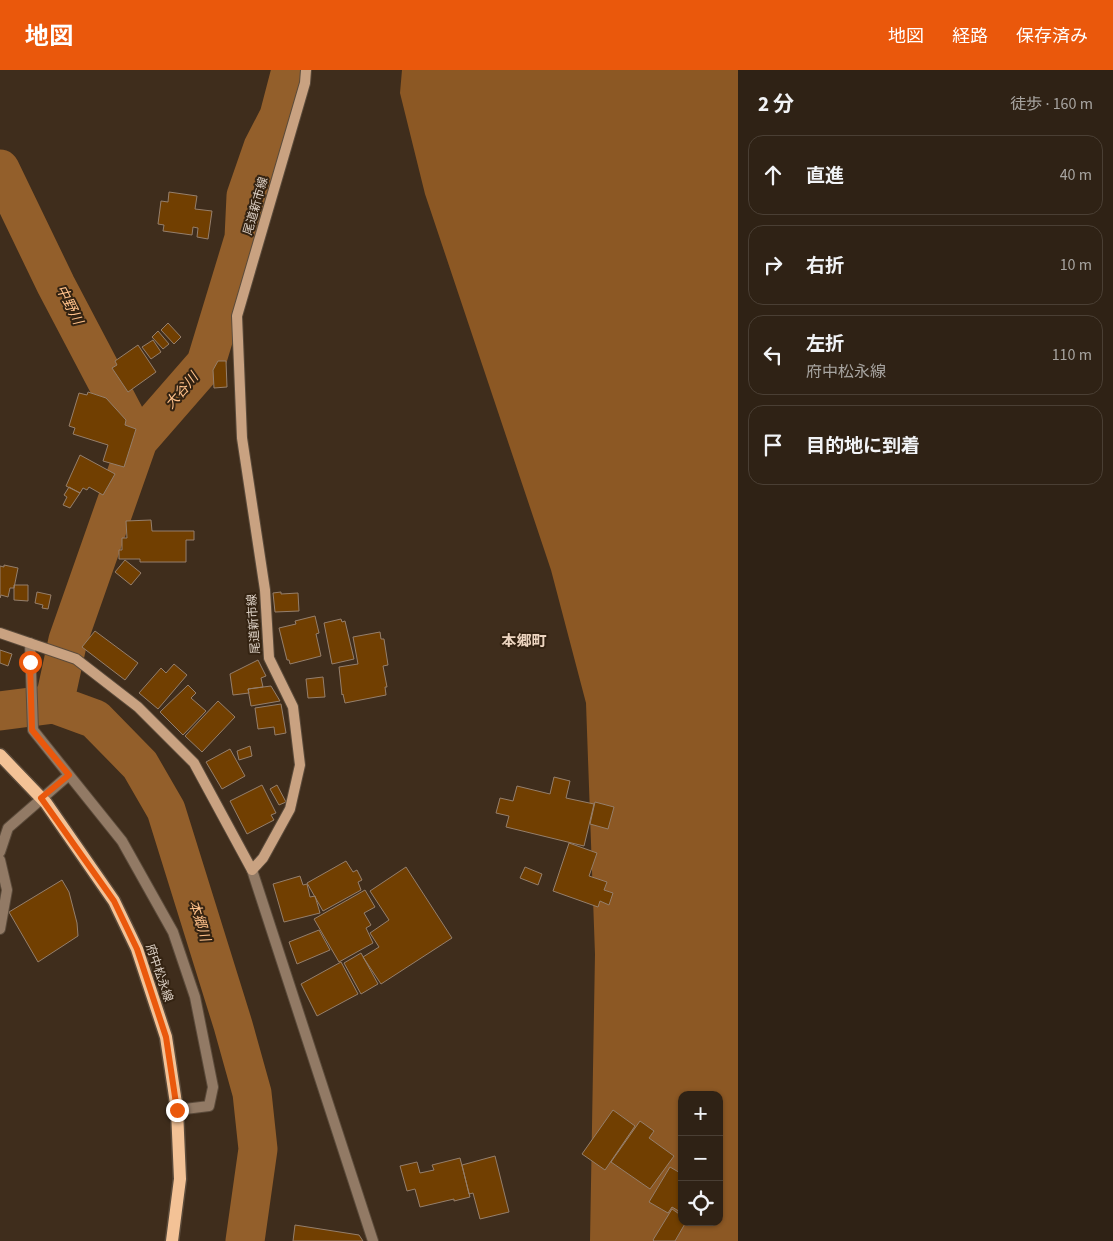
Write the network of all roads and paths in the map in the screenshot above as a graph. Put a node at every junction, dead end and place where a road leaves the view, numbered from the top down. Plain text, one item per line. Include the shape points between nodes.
1 (306, 70) edge
2 (0, 633) edge
3 (30, 643) junction
4 (0, 755) edge
5 (69, 775) junction
6 (41, 798) junction
7 (0, 852) edge
8 (0, 860) edge
9 (252, 870) junction
10 (0, 929) edge
11 (177, 1110) junction
12 (172, 1241) edge
13 (372, 1241) edge

1 - 9 main road, 尾道新市線 via 305,83 237,316 242,438 265,590 269,658 293,707 300,764 290,809 263,858
2 - 3 main road
3 - 5 street via 32,730
3 - 9 main road via 76,659 138,707 194,763
4 - 6 main road, 府中松永線
5 - 6 street
5 - 11 street via 122,841 173,932 195,997 213,1087 209,1106
6 - 7 street via 8,828
6 - 11 main road, 府中松永線 via 114,901 137,949 166,1037
8 - 10 street via 7,890
9 - 13 street
11 - 12 main road, 府中松永線 via 180,1179

